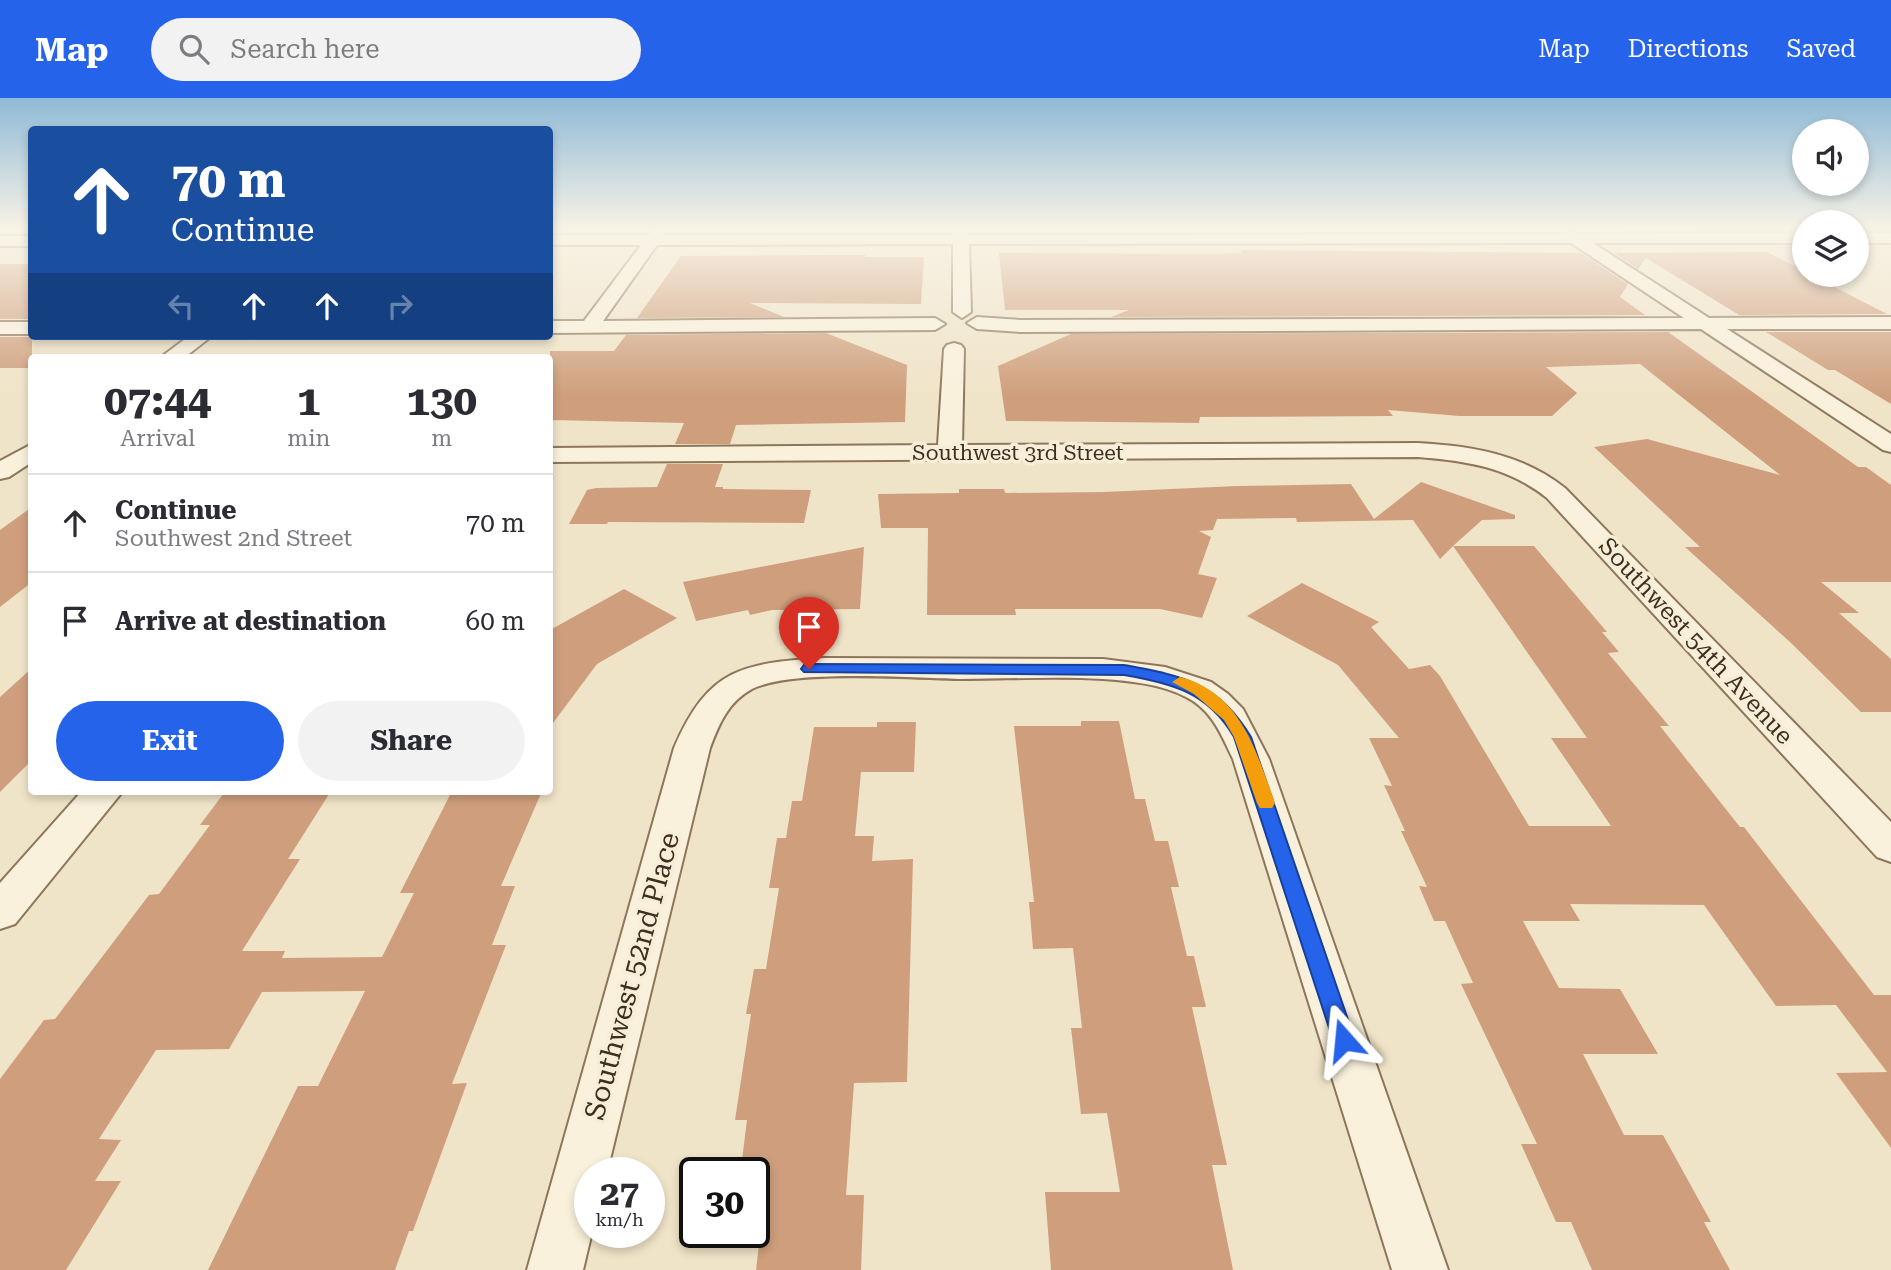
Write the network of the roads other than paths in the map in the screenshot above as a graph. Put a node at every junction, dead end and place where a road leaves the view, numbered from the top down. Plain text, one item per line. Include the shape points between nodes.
1 (620, 285) edge
2 (959, 285) edge
3 (1645, 285) edge
4 (1891, 323) edge
5 (1705, 324) junction
6 (553, 327) edge
7 (589, 327) junction
8 (0, 328) edge
9 (28, 328) edge
10 (958, 328) junction
11 (196, 340) edge
12 (175, 354) edge
13 (1891, 445) edge
14 (28, 454) edge
15 (950, 454) junction
16 (553, 455) edge
17 (1487, 458) joint
18 (0, 472) edge
19 (101, 795) edge
20 (1891, 847) edge
21 (0, 912) edge
22 (555, 1270) edge
23 (1420, 1270) edge

1 - 7 street
2 - 10 street
3 - 5 street
4 - 5 street
5 - 10 street
5 - 13 street
6 - 7 street
7 - 10 street
8 - 9 street
10 - 15 street
11 - 12 street
14 - 18 street
15 - 16 street, Southwest 3rd Street
15 - 17 street, Southwest 3rd Street via 1418,450
17 - 20 street, Southwest 54th Avenue via 1531,474 1556,493
19 - 21 street
22 - 23 street, Southwest 52nd Place via 704,716 724,690 744,680 824,668 1124,670 1185,684 1231,717 1242,737

